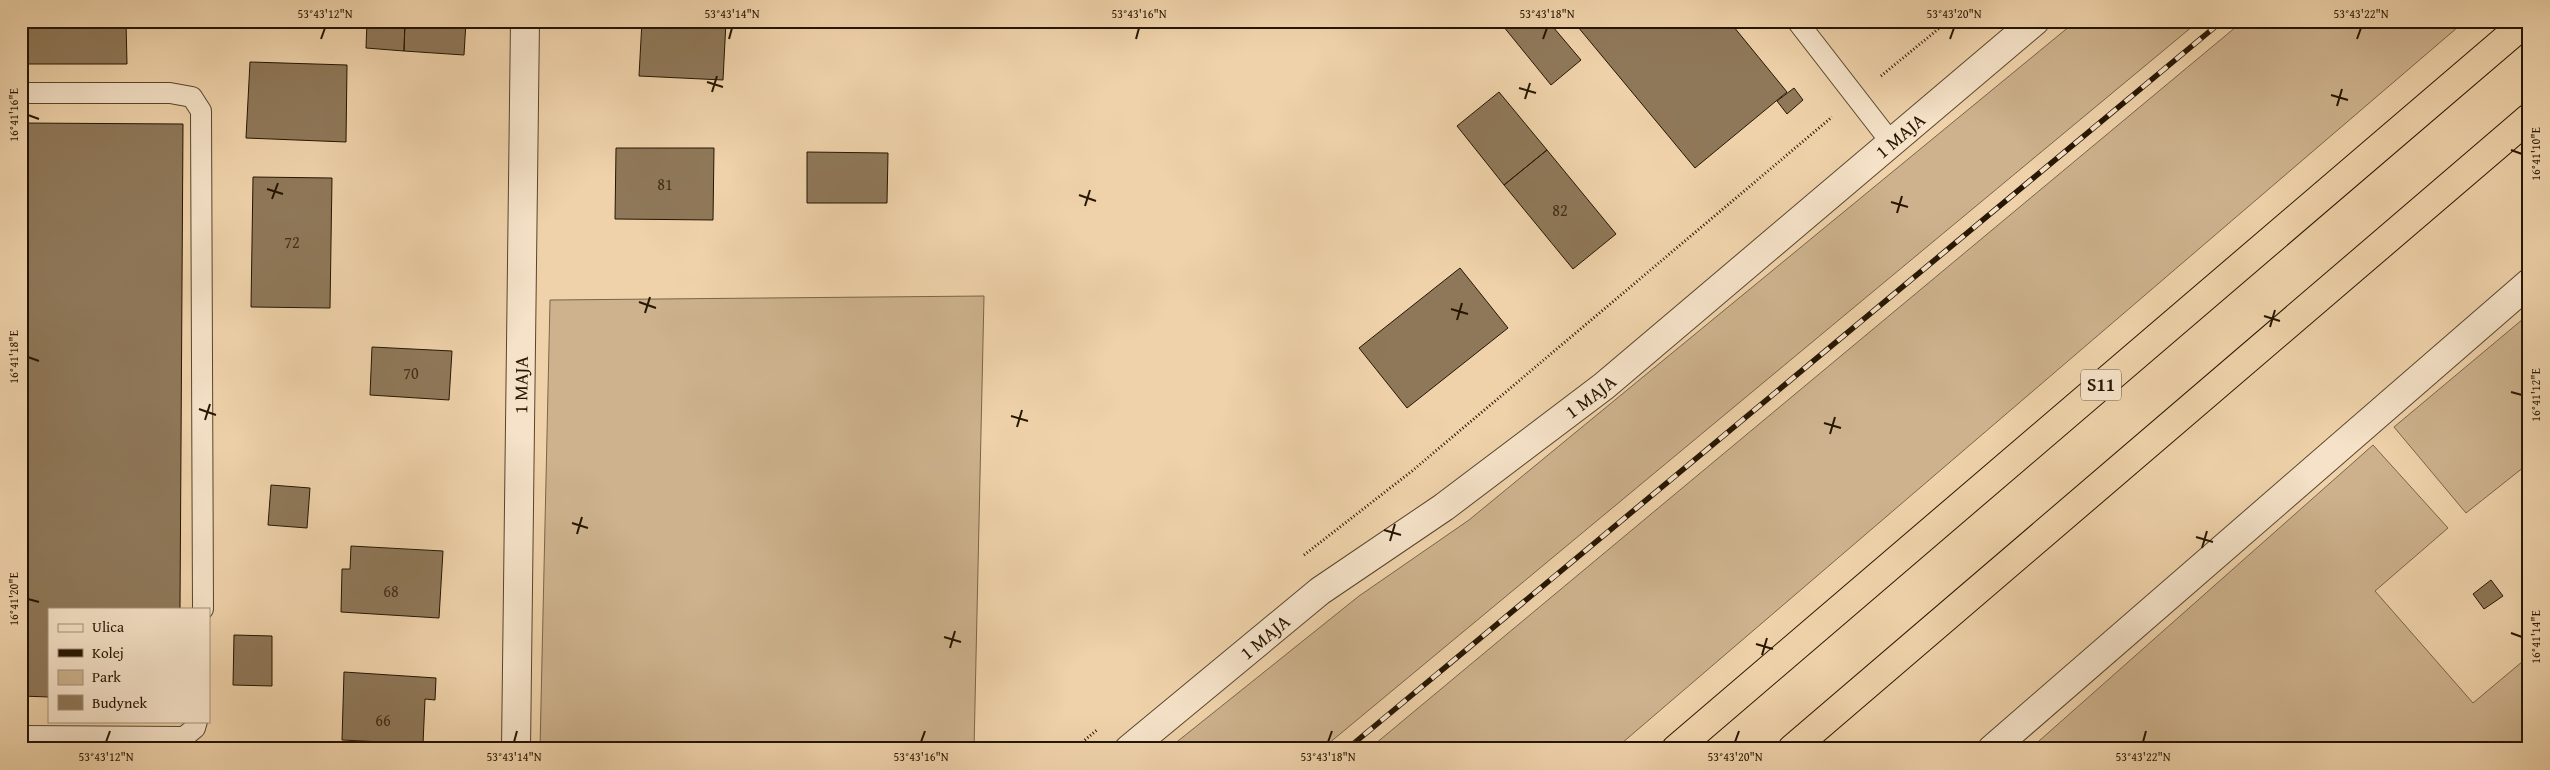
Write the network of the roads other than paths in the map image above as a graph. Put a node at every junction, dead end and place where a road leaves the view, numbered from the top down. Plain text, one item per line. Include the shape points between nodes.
1 (525, 21) edge
2 (1797, 21) edge
3 (2034, 21) edge
4 (2527, 21) edge
5 (21, 93) edge
6 (2529, 118) edge
7 (1890, 141) junction
8 (2529, 283) edge
9 (203, 608) edge
10 (197, 722) edge
11 (21, 736) edge
12 (516, 749) edge
13 (1129, 749) edge
14 (1676, 749) edge
15 (1792, 749) edge
16 (1992, 749) edge

1 - 12 street, 1 MAJA
2 - 7 lane
3 - 7 street, 1 MAJA
4 - 14 highway, S11
5 - 9 lane via 170,94 192,97 201,111
6 - 15 highway
7 - 13 street, 1 MAJA via 1604,386 1444,507 1320,591
8 - 16 street
10 - 11 lane via 195,728 184,736

